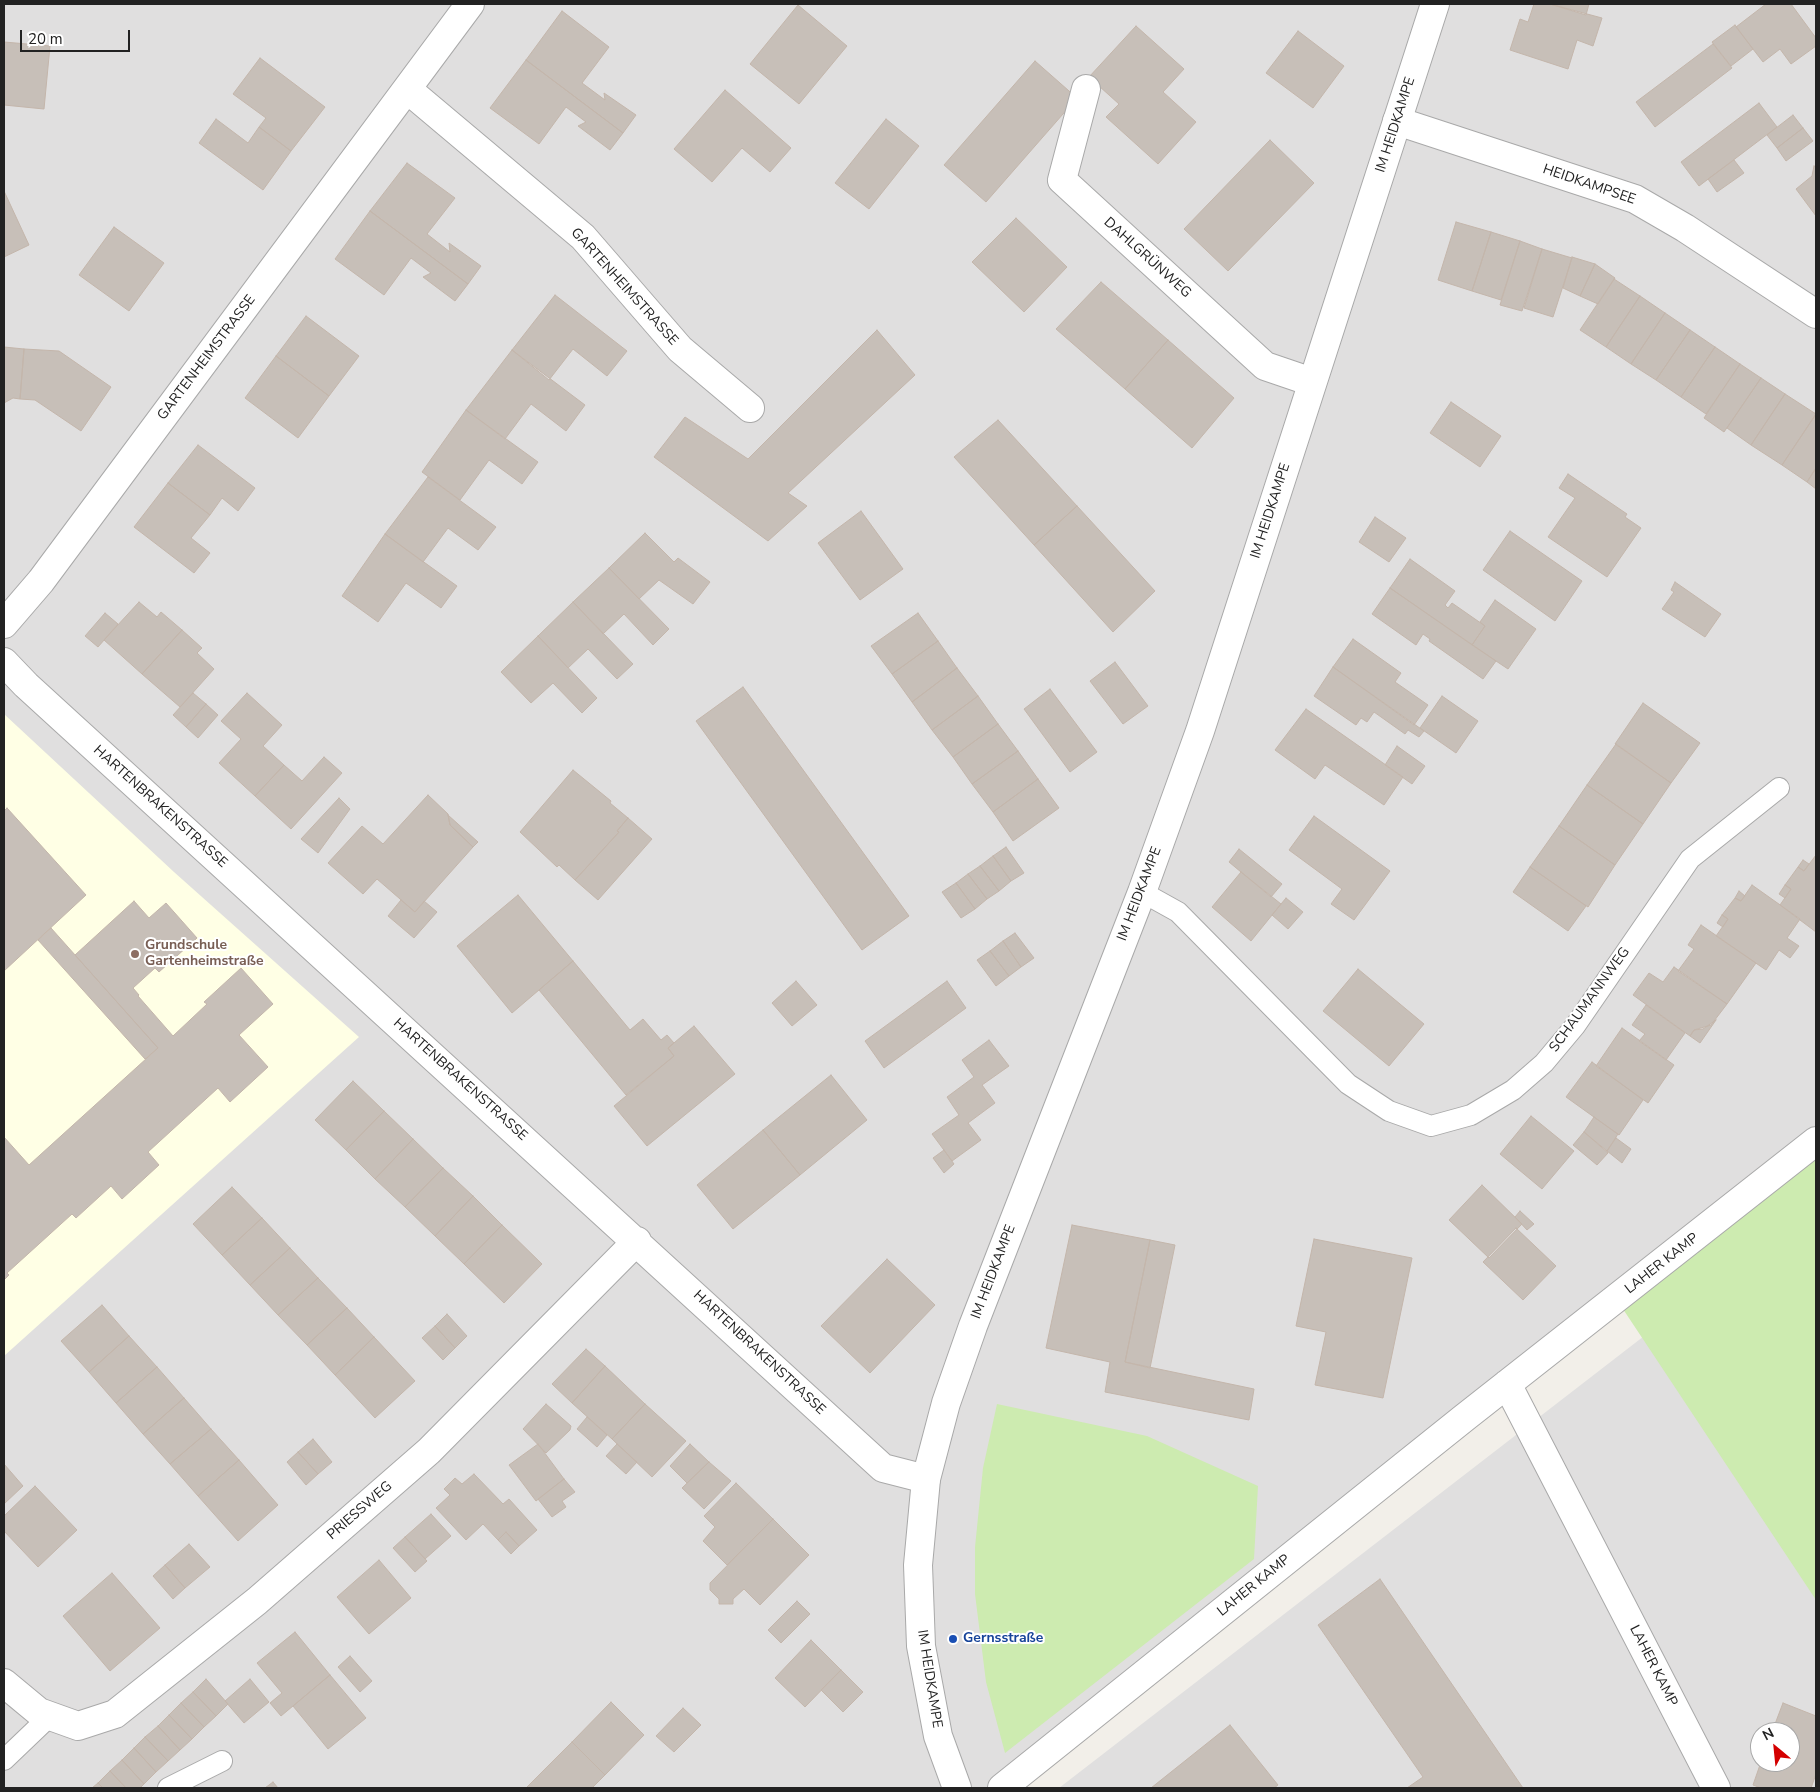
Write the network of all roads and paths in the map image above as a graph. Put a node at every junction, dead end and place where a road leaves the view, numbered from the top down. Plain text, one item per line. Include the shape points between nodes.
1 (470, 4) edge
2 (1435, 4) edge
3 (406, 89) junction
4 (1086, 89) dead end
5 (1397, 121) junction
6 (1816, 314) edge
7 (1312, 382) junction
8 (750, 408) dead end
9 (4, 624) edge
10 (4, 662) edge
11 (1779, 788) dead end
12 (1142, 892) junction
13 (1816, 1141) edge
14 (637, 1241) junction
15 (1507, 1384) junction
16 (926, 1479) junction
17 (4, 1684) edge
18 (50, 1716) junction
19 (4, 1760) edge
20 (222, 1761) dead end
21 (168, 1788) edge
22 (957, 1788) edge
23 (1002, 1788) edge
24 (1716, 1788) edge

1 - 3 street, GARTENHEIMSTRASSE
2 - 5 street, IM HEIDKAMPE
3 - 8 street, GARTENHEIMSTRASSE via 583,237 680,349
3 - 9 street, GARTENHEIMSTRASSE via 47,573
4 - 7 street, DAHLGRÜNWEG via 1062,180 1265,366
5 - 6 street, HEIDKAMPSEE via 1635,199
5 - 7 street, IM HEIDKAMPE
7 - 12 street, IM HEIDKAMPE via 1200,730
10 - 14 street, HARTENBRAKENSTRASSE
11 - 12 lane, SCHAUMANNWEG via 1690,859 1575,1026 1544,1063 1513,1090 1472,1115 1431,1126 1389,1111 1348,1084 1178,912
12 - 16 street, IM HEIDKAMPE via 973,1326 946,1403
13 - 15 street, LAHER KAMP
14 - 16 street, HARTENBRAKENSTRASSE via 883,1468
14 - 18 street, PRIESSWEG via 429,1451 257,1601 115,1714 78,1726
15 - 23 street, LAHER KAMP
15 - 24 street, LAHER KAMP
16 - 22 street, IM HEIDKAMPE via 918,1565 921,1646 938,1736
17 - 18 street, PRIESSWEG via 39,1712
18 - 19 lane
20 - 21 lane

